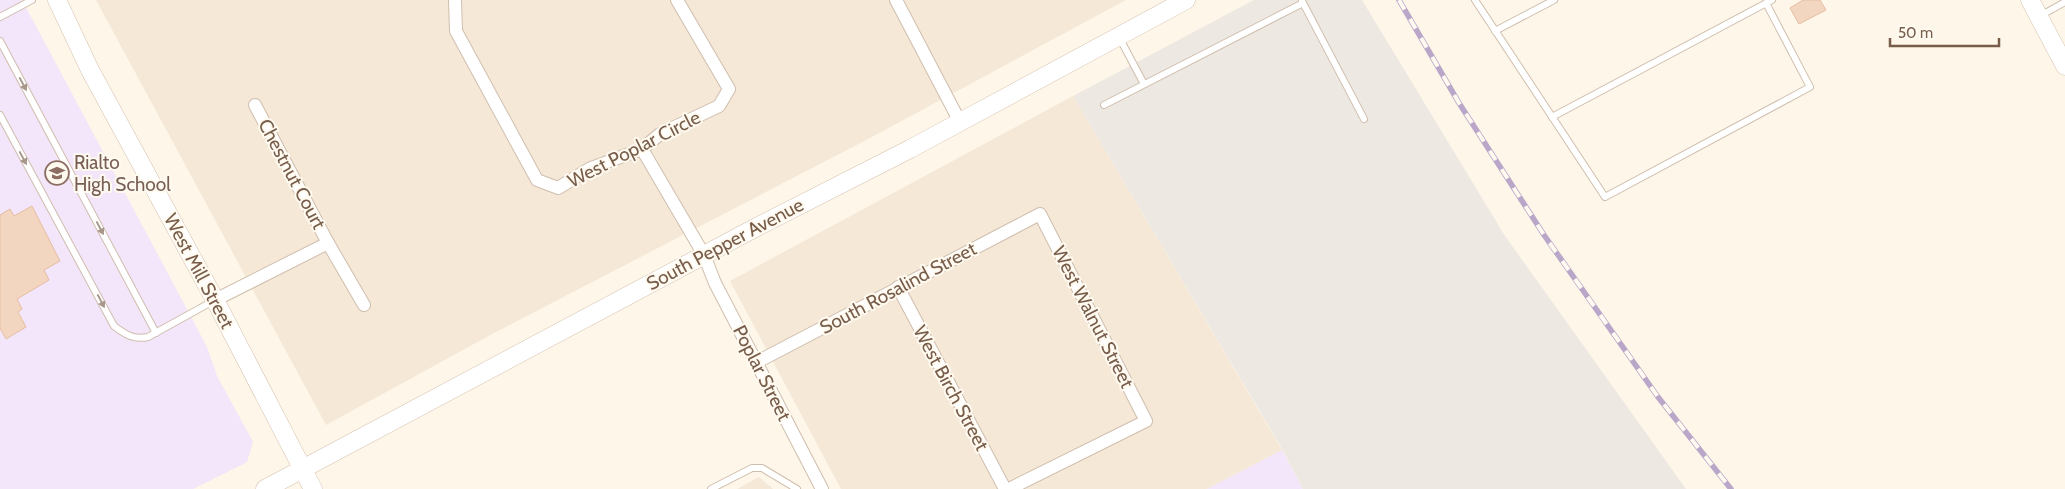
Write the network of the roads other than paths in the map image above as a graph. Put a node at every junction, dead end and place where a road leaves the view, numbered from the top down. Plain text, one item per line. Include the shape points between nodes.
1 (32, 0) edge
2 (57, 0) edge
3 (455, 0) edge
4 (677, 0) edge
5 (896, 0) edge
6 (1186, 0) edge
7 (1475, 0) edge
8 (1554, 0) edge
9 (2030, 0) edge
10 (1302, 1) edge
11 (1769, 2) edge
12 (2065, 2) edge
13 (2039, 16) junction
14 (0, 17) edge
15 (1495, 31) junction
16 (1119, 36) junction
17 (0, 41) edge
18 (2065, 66) edge
19 (1144, 84) junction
20 (255, 105) dead end
21 (1104, 105) dead end
22 (0, 115) edge
23 (1552, 117) junction
24 (1364, 119) dead end
25 (960, 122) junction
26 (642, 149) junction
27 (1040, 214) joint
28 (328, 243) junction
29 (704, 255) junction
30 (898, 287) junction
31 (215, 300) junction
32 (364, 305) dead end
33 (156, 333) junction
34 (757, 362) junction
35 (303, 470) junction
36 (265, 489) edge
37 (313, 489) edge
38 (710, 489) edge
39 (797, 489) edge
40 (822, 489) edge
41 (1007, 489) edge

1 - 14 lane
2 - 31 main road, West Mill Street via 90,70
3 - 26 street, West Poplar Circle via 456,31 537,180 558,188 591,168
4 - 26 street, West Poplar Circle via 730,89 719,106 660,134
5 - 25 street
6 - 16 main road, South Pepper Avenue
7 - 15 lane
8 - 15 lane
9 - 13 main road
10 - 19 lane
10 - 24 lane
11 - 23 lane
11 - 23 lane via 1810,87 1715,139 1605,197
12 - 13 lane
13 - 18 main road
15 - 23 lane
16 - 19 lane
16 - 25 main road, South Pepper Avenue
17 -> 33 lane
19 - 21 lane
20 - 28 street, Chestnut Court
22 -> 33 lane via 114,326 126,336 139,339
25 - 29 main road, South Pepper Avenue
26 - 29 street, Poplar Street
27 - 30 street, South Rosalind Street
27 - 41 street, West Walnut Street via 1146,421
28 - 31 street, Chestnut Court
28 - 32 street, Chestnut Court
29 - 34 street, Poplar Street via 715,283
29 - 35 main road, South Pepper Avenue
30 - 34 street, South Rosalind Street
30 - 41 street, West Birch Street
31 - 33 lane
31 - 35 main road, West Mill Street
34 - 40 street, Poplar Street
35 - 36 main road, South Pepper Avenue
35 - 37 main road, West Mill Street
38 - 39 lane via 752,468 762,468

